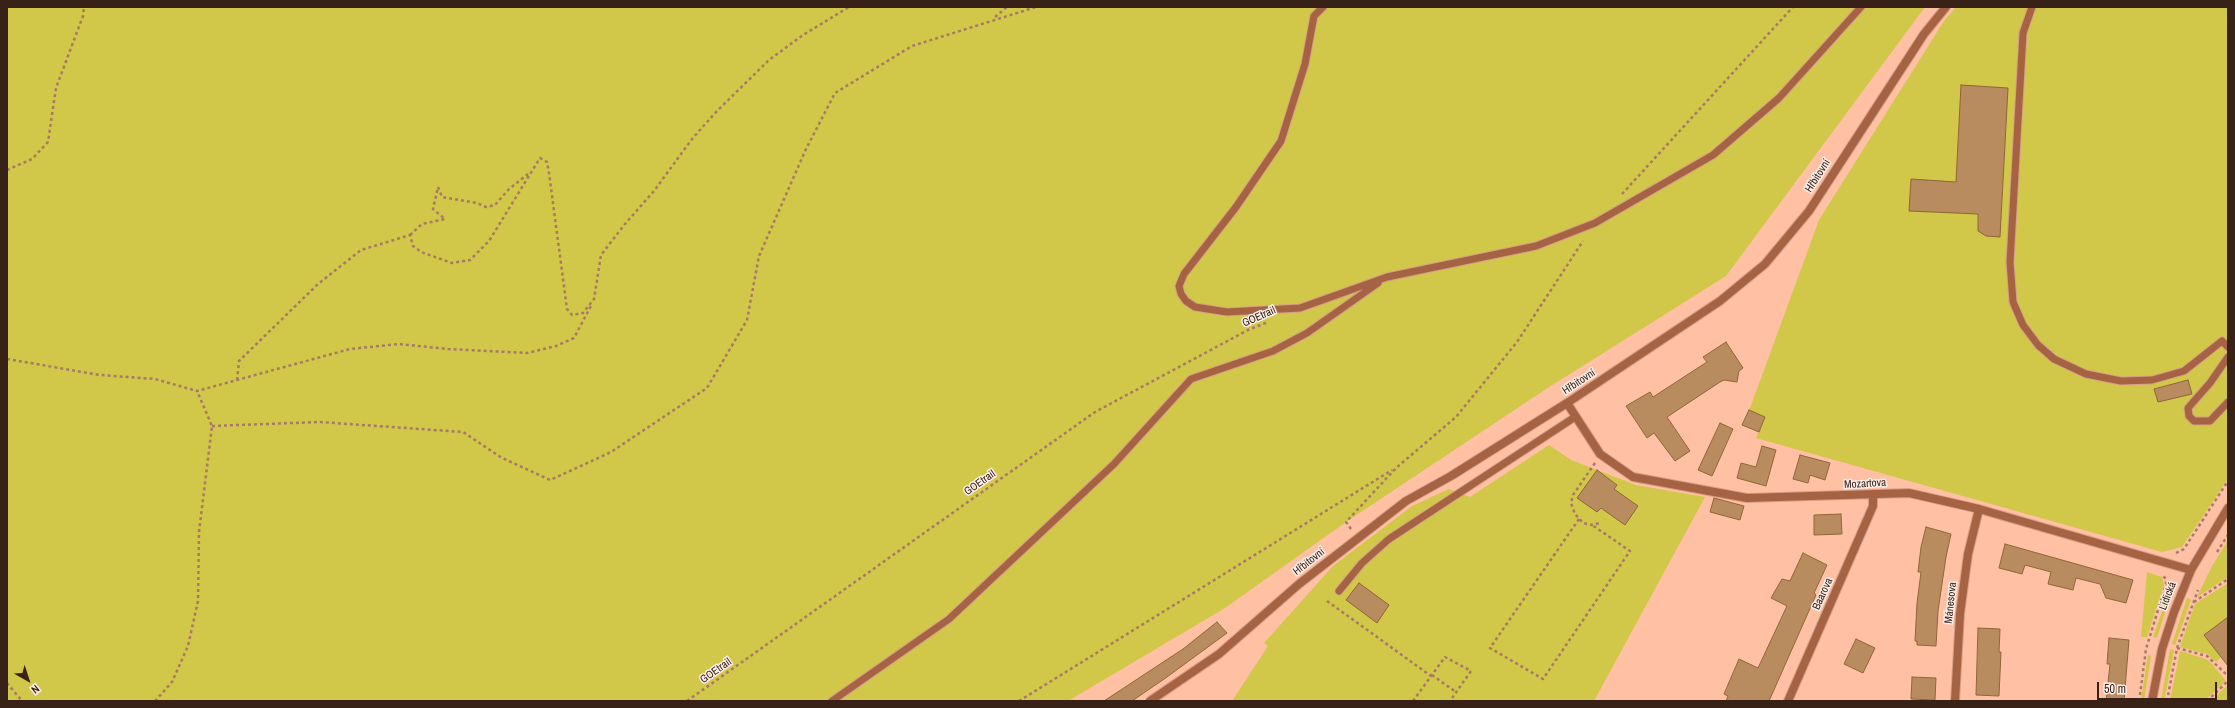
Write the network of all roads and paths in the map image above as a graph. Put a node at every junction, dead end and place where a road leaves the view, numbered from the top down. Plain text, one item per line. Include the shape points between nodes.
1 (84, 7) edge
2 (849, 7) edge
3 (1007, 7) edge
4 (1036, 7) edge
5 (1323, 7) edge
6 (1793, 7) edge
7 (1861, 7) edge
8 (1946, 7) edge
9 (2032, 7) edge
10 (994, 19) junction
11 (534, 165) junction
12 (7, 170) edge
13 (1616, 200) dead end
14 (1594, 223) junction
15 (410, 235) junction
16 (1387, 277) junction
17 (594, 299) junction
18 (1274, 319) dead end
19 (2228, 347) edge
20 (2228, 357) edge
21 (7, 359) edge
22 (237, 380) junction
23 (197, 391) junction
24 (2228, 402) edge
25 (1566, 403) junction
26 (1575, 417) junction
27 (212, 426) junction
28 (1600, 454) junction
29 (1396, 468) junction
30 (1873, 494) junction
31 (2228, 508) edge
32 (1979, 509) junction
33 (1579, 519) junction
34 (1600, 523) dead end
35 (1592, 525) junction
36 (2228, 535) edge
37 (1358, 538) junction
38 (2213, 559) dead end
39 (2191, 570) junction
40 (2159, 574) dead end
41 (2228, 579) edge
42 (2200, 584) dead end
43 (1339, 591) dead end
44 (1327, 601) dead end
45 (2192, 603) junction
46 (2177, 648) junction
47 (1431, 676) junction
48 (2228, 676) edge
49 (2228, 681) edge
50 (7, 683) edge
51 (1456, 692) junction
52 (22, 701) edge
53 (156, 701) edge
54 (687, 701) edge
55 (832, 701) edge
56 (1019, 701) edge
57 (1150, 701) edge
58 (1414, 701) edge
59 (1450, 701) edge
60 (1788, 701) edge
61 (1955, 701) edge
62 (2139, 701) edge
63 (2152, 701) edge
64 (2167, 701) edge
65 (2207, 701) edge

1 - 12 path via 56,88 48,142 32,159
2 - 17 path via 803,35 769,60 692,139 654,191 601,255
3 - 10 path
4 - 10 path
5 - 16 lane via 1314,16 1305,64 1281,141 1236,207 1184,274 1180,294 1195,306 1227,312 1300,308
6 - 13 path
7 - 14 lane via 1779,98 1713,155
8 - 25 street, Hřbitovní via 1924,34 1809,210 1764,264 1720,302
9 - 19 lane via 2023,33 2010,262 2013,302 2023,325 2054,359 2086,374 2121,381 2152,380 2184,371 2222,341
10 - 27 path via 912,46 835,93 806,149 759,256 747,320 707,388 611,452 550,480 502,458 463,432 320,422
11 - 15 path via 513,204 489,240 470,260 452,263 421,252 413,246
11 - 15 path via 495,205 486,207 442,197 438,187 433,209 445,219 422,224
11 - 17 path via 540,158 546,162 550,173 567,309 572,315 583,313
14 - 16 lane via 1536,246
14 - 29 path via 1508,354 1456,417
15 - 22 path via 361,250 318,284 239,361
16 - 55 lane via 1307,333 1280,347 1192,379 1114,464 949,619
17 - 22 path via 574,338 556,346 527,353 399,344 350,349
18 - 54 path, GOEtrail via 1248,330 1094,412
20 - 24 lane via 2188,408 2189,416 2194,421 2210,421
21 - 23 path via 100,375 155,379
22 - 23 path
23 - 27 path
25 - 26 street, Mozartova
25 - 37 street, Hřbitovní via 1451,476 1406,501
26 - 28 street, Mozartova
26 - 43 lane via 1388,538 1362,563
27 - 53 path via 199,532 198,600 194,623 188,646 172,682
28 - 30 street, Mozartova via 1633,477 1747,498
28 - 33 path via 1573,495 1572,503
29 - 37 path via 1346,522
29 - 56 path
30 - 32 street, Mozartova via 1909,493
30 - 60 street, Baarova via 1873,506
31 - 39 street, Lidická
32 - 39 street, Mozartova
32 - 61 street, Mánesova via 1968,554 1960,614
33 - 35 path
33 - 35 path via 1490,648 1543,679 1630,551
34 - 35 path
36 - 38 path
37 - 57 street, Hřbitovní via 1299,584 1219,654
39 - 63 street, Lidická via 2167,632
40 - 62 path via 2166,578 2166,584 2146,649
41 - 45 path
42 - 45 path
44 - 47 path
45 - 46 path
46 - 48 path via 2207,656
46 - 64 path
47 - 51 path
47 - 51 path via 1445,657 1471,671
47 - 58 path
49 - 65 path
50 - 52 path
51 - 59 path

